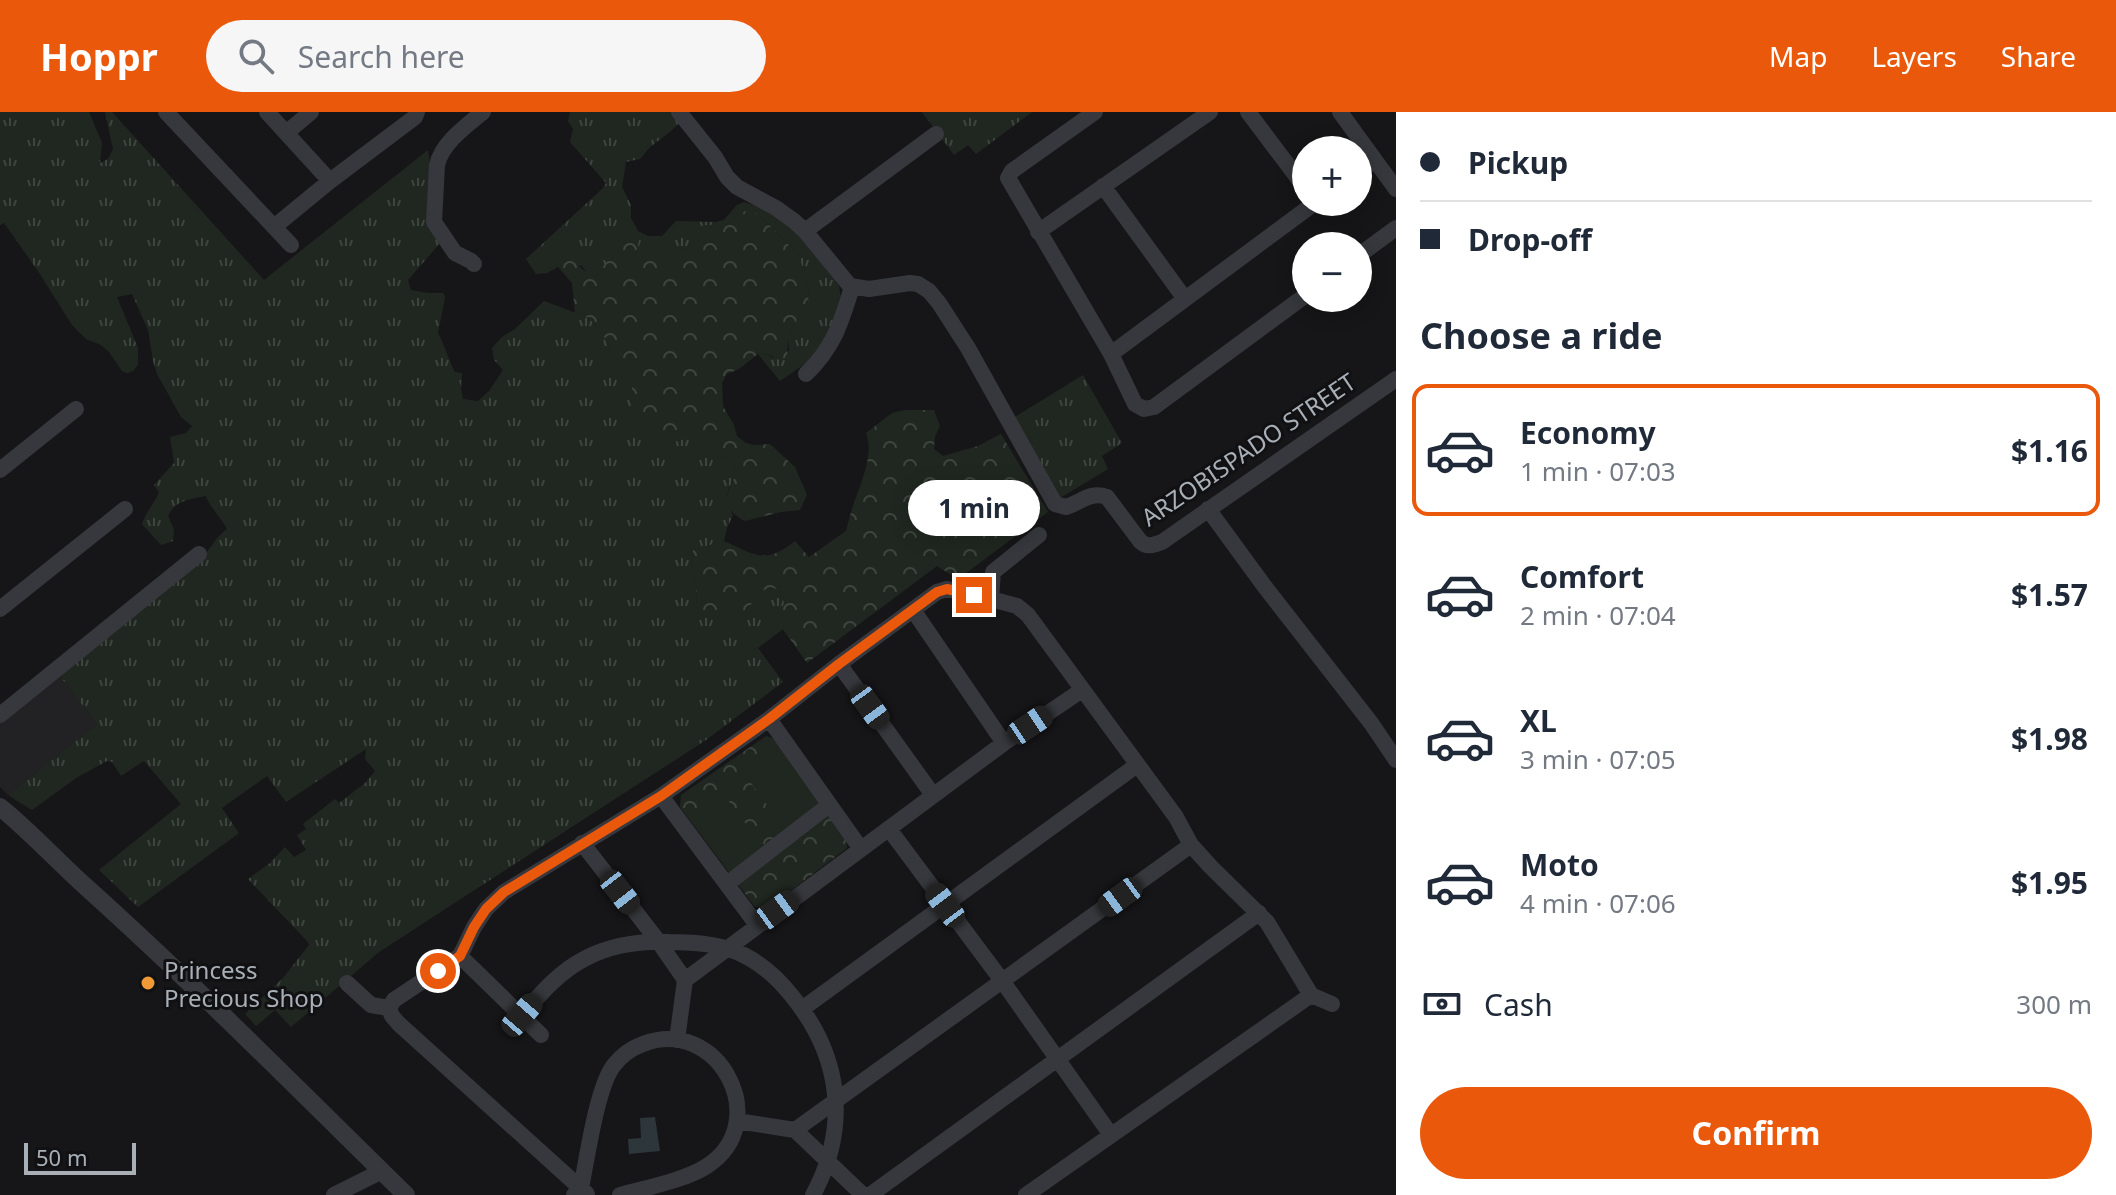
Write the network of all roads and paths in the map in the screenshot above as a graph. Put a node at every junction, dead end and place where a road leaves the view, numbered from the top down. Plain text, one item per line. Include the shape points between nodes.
1 (166, 112) edge
2 (267, 112) edge
3 (311, 112) edge
4 (417, 112) edge
5 (483, 112) edge
6 (679, 112) edge
7 (1095, 112) edge
8 (1210, 112) edge
9 (1248, 112) edge
10 (1340, 112) edge
11 (286, 133) junction
12 (936, 134) dead end
13 (1374, 160) joint
14 (1292, 170) edge
15 (330, 181) junction
16 (1103, 186) junction
17 (1396, 189) edge
18 (1297, 216) edge
19 (274, 227) junction
20 (1396, 228) edge
21 (805, 231) junction
22 (1038, 232) junction
23 (291, 245) dead end
24 (1372, 246) edge
25 (474, 264) dead end
26 (852, 287) junction
27 (1185, 299) junction
28 (1292, 305) edge
29 (1111, 354) junction
30 (806, 374) dead end
31 (1396, 379) edge
32 (76, 409) dead end
33 (0, 470) edge
34 (125, 509) dead end
35 (1208, 509) junction
36 (1039, 535) dead end
37 (199, 554) dead end
38 (991, 599) junction
39 (0, 609) edge
40 (913, 610) junction
41 (839, 664) junction
42 (1082, 690) junction
43 (0, 715) edge
44 (769, 719) junction
45 (1004, 743) junction
46 (1396, 760) edge
47 (1137, 765) junction
48 (933, 795) junction
49 (661, 796) junction
50 (829, 805) junction
51 (0, 807) edge
52 (889, 829) junction
53 (582, 843) junction
54 (1191, 845) junction
55 (861, 849) junction
56 (727, 884) junction
57 (945, 905) junction
58 (1259, 913) junction
59 (757, 925) junction
60 (658, 941) junction
61 (729, 949) junction
62 (460, 956) junction
63 (685, 980) junction
64 (1003, 982) junction
65 (347, 983) dead end
66 (1311, 995) junction
67 (1332, 1004) dead end
68 (389, 1008) junction
69 (802, 1009) junction
70 (522, 1015) junction
71 (541, 1035) dead end
72 (677, 1040) junction
73 (1057, 1059) junction
74 (836, 1103) junction
75 (737, 1121) junction
76 (795, 1130) junction
77 (1111, 1135) junction
78 (827, 1163) junction
79 (382, 1171) junction
80 (581, 1193) edge
81 (334, 1195) edge
82 (406, 1195) edge
83 (620, 1195) edge
84 (813, 1195) edge
85 (863, 1195) edge
86 (870, 1195) edge
87 (1026, 1195) edge

1 - 19 street
2 - 11 street
3 - 11 street
4 - 15 street
5 - 25 street via 451,141 437,165 434,222 455,253
6 - 21 street via 737,187
7 - 22 street via 1009,174
8 - 16 street
9 - 14 street
10 - 13 street
11 - 15 street
12 - 21 street
13 - 17 street
15 - 19 street
16 - 22 street
16 - 27 street
18 - 27 street
19 - 23 street
20 - 24 street
21 - 26 street
22 - 29 street
26 - 30 street via 837,333
26 - 35 street, ARZOBISPADO STREET via 910,283 933,296 1058,506 1104,496 1150,546
27 - 29 street
28 - 29 street via 1149,409 1135,404
31 - 35 street, ARZOBISPADO STREET
32 - 33 street
34 - 39 street
35 - 46 street
36 - 38 street via 993,572
37 - 43 street
38 - 40 street via 947,589
38 - 42 street via 1028,615
40 - 41 street
40 - 45 street
41 - 44 street
41 - 48 street
42 - 45 street
42 - 47 street
44 - 49 street
44 - 50 street
45 - 48 street
47 - 54 street
47 - 57 street
48 - 52 street
49 - 53 street
49 - 56 street
50 - 55 street
50 - 56 street
51 - 79 street via 186,978
52 - 55 street
52 - 57 street
53 - 60 street
53 - 62 street via 504,892 486,909
54 - 58 street
54 - 64 street
55 - 59 street
56 - 59 street
57 - 64 street
57 - 69 street
58 - 66 street
58 - 73 street
59 - 61 street
60 - 61 street
60 - 63 street
60 - 70 street via 628,944 585,959 547,986
61 - 63 street
61 - 69 street via 770,974
62 - 68 street
62 - 70 street
63 - 72 street
64 - 73 street
64 - 74 street
65 - 68 street via 371,1005
66 - 67 street
66 - 77 street
68 - 80 street via 399,1024
69 - 74 street via 827,1052
70 - 71 street
72 - 75 street via 698,1045 726,1072 736,1094
72 - 80 street via 638,1046 612,1067 602,1088
73 - 77 street
73 - 86 street
74 - 76 street
74 - 78 street
75 - 76 street
75 - 83 street via 727,1145 707,1167
76 - 78 street
77 - 87 street
78 - 84 street
78 - 85 street
79 - 81 street
79 - 82 street

